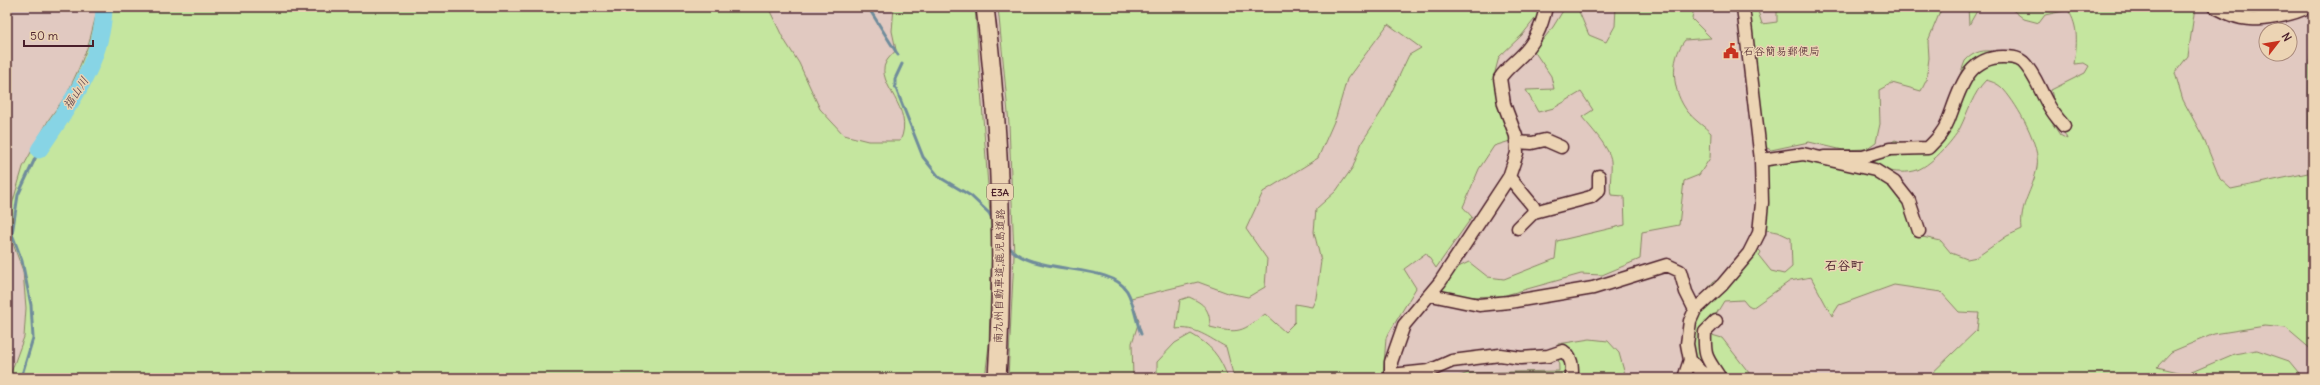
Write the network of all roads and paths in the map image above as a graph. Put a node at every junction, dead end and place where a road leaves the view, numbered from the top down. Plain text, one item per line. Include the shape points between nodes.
1 (985, 7) edge
2 (1546, 7) edge
3 (1743, 7) edge
4 (2215, 7) edge
5 (2308, 7) edge
6 (2064, 126) dead end
7 (1516, 142) junction
8 (1561, 147) dead end
9 (1824, 157) junction
10 (1761, 160) junction
11 (1509, 176) junction
12 (1599, 176) dead end
13 (1534, 212) junction
14 (1518, 228) dead end
15 (1919, 231) dead end
16 (1431, 295) junction
17 (1695, 310) junction
18 (1716, 321) dead end
19 (1690, 360) junction
20 (1396, 376) edge
21 (996, 378) edge
22 (1572, 378) edge
23 (1684, 378) edge
24 (1711, 378) edge
25 (1720, 378) edge

1 - 21 highway, 南九州自動車道;鹿児島道路 / E3A via 995,104 1000,190 1000,289
2 - 7 street via 1543,25 1529,47 1507,67 1500,78 1504,104
3 - 10 street
4 - 5 street via 2242,19 2298,13
6 - 9 street via 2048,104 2033,74 2022,62 2017,58 2000,57 1984,61 1969,71 1960,86 1948,123 1938,139 1928,148 1890,149 1863,157
7 - 8 street via 1532,143 1545,140
7 - 11 street via 1517,153
9 - 10 street via 1803,154
9 - 15 street via 1851,166 1875,170 1894,182 1909,201
10 - 17 street via 1762,203 1759,233 1749,253 1738,267
11 - 13 street via 1533,206
11 - 16 street
12 - 13 street via 1599,190 1591,197
13 - 14 street
16 - 17 street via 1479,305 1509,302 1593,288 1667,265 1680,271
16 - 20 street via 1404,325 1391,362
17 - 19 street via 1688,331
18 - 25 street via 1705,332 1704,349 1706,359
19 - 23 street
19 - 24 street
20 - 22 street via 1429,371 1452,361 1500,355 1522,358 1548,356 1563,351 1569,356 1572,364

